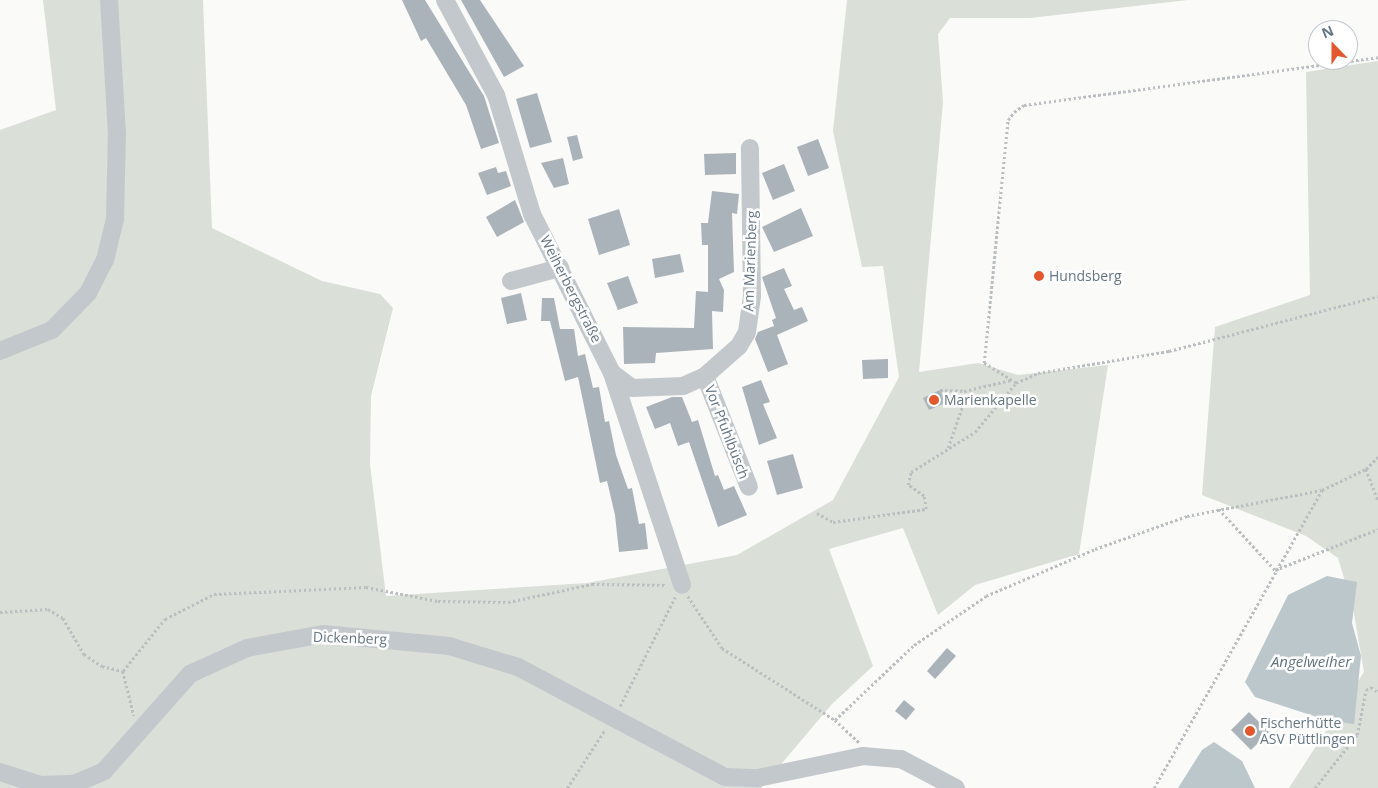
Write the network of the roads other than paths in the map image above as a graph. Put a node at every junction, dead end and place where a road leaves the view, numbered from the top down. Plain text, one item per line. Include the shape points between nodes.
1 (109, 0) edge
2 (446, 0) edge
3 (750, 148) dead end
4 (560, 268) junction
5 (511, 281) dead end
6 (0, 351) edge
7 (612, 373) junction
8 (705, 376) junction
9 (749, 486) dead end
10 (682, 585) road end
11 (0, 772) edge
12 (956, 788) edge

1 - 6 street via 117,134 115,219 105,260 88,293 52,330
2 - 4 street, Weiherbergstraße via 496,95 532,214
3 - 8 street, Am Marienberg via 753,242 746,332 739,346
4 - 5 street
4 - 7 street, Weiherbergstraße
7 - 8 street, Am Marienberg via 632,388 683,386
7 - 10 street, Weiherbergstraße
8 - 9 street, Vor Pfuhlbüsch
11 - 12 street, Dickenberg via 41,786 74,784 104,771 137,738 168,696 205,666 247,648 323,634 449,646 518,667 614,716 692,763 725,777 758,778 863,756 901,759

